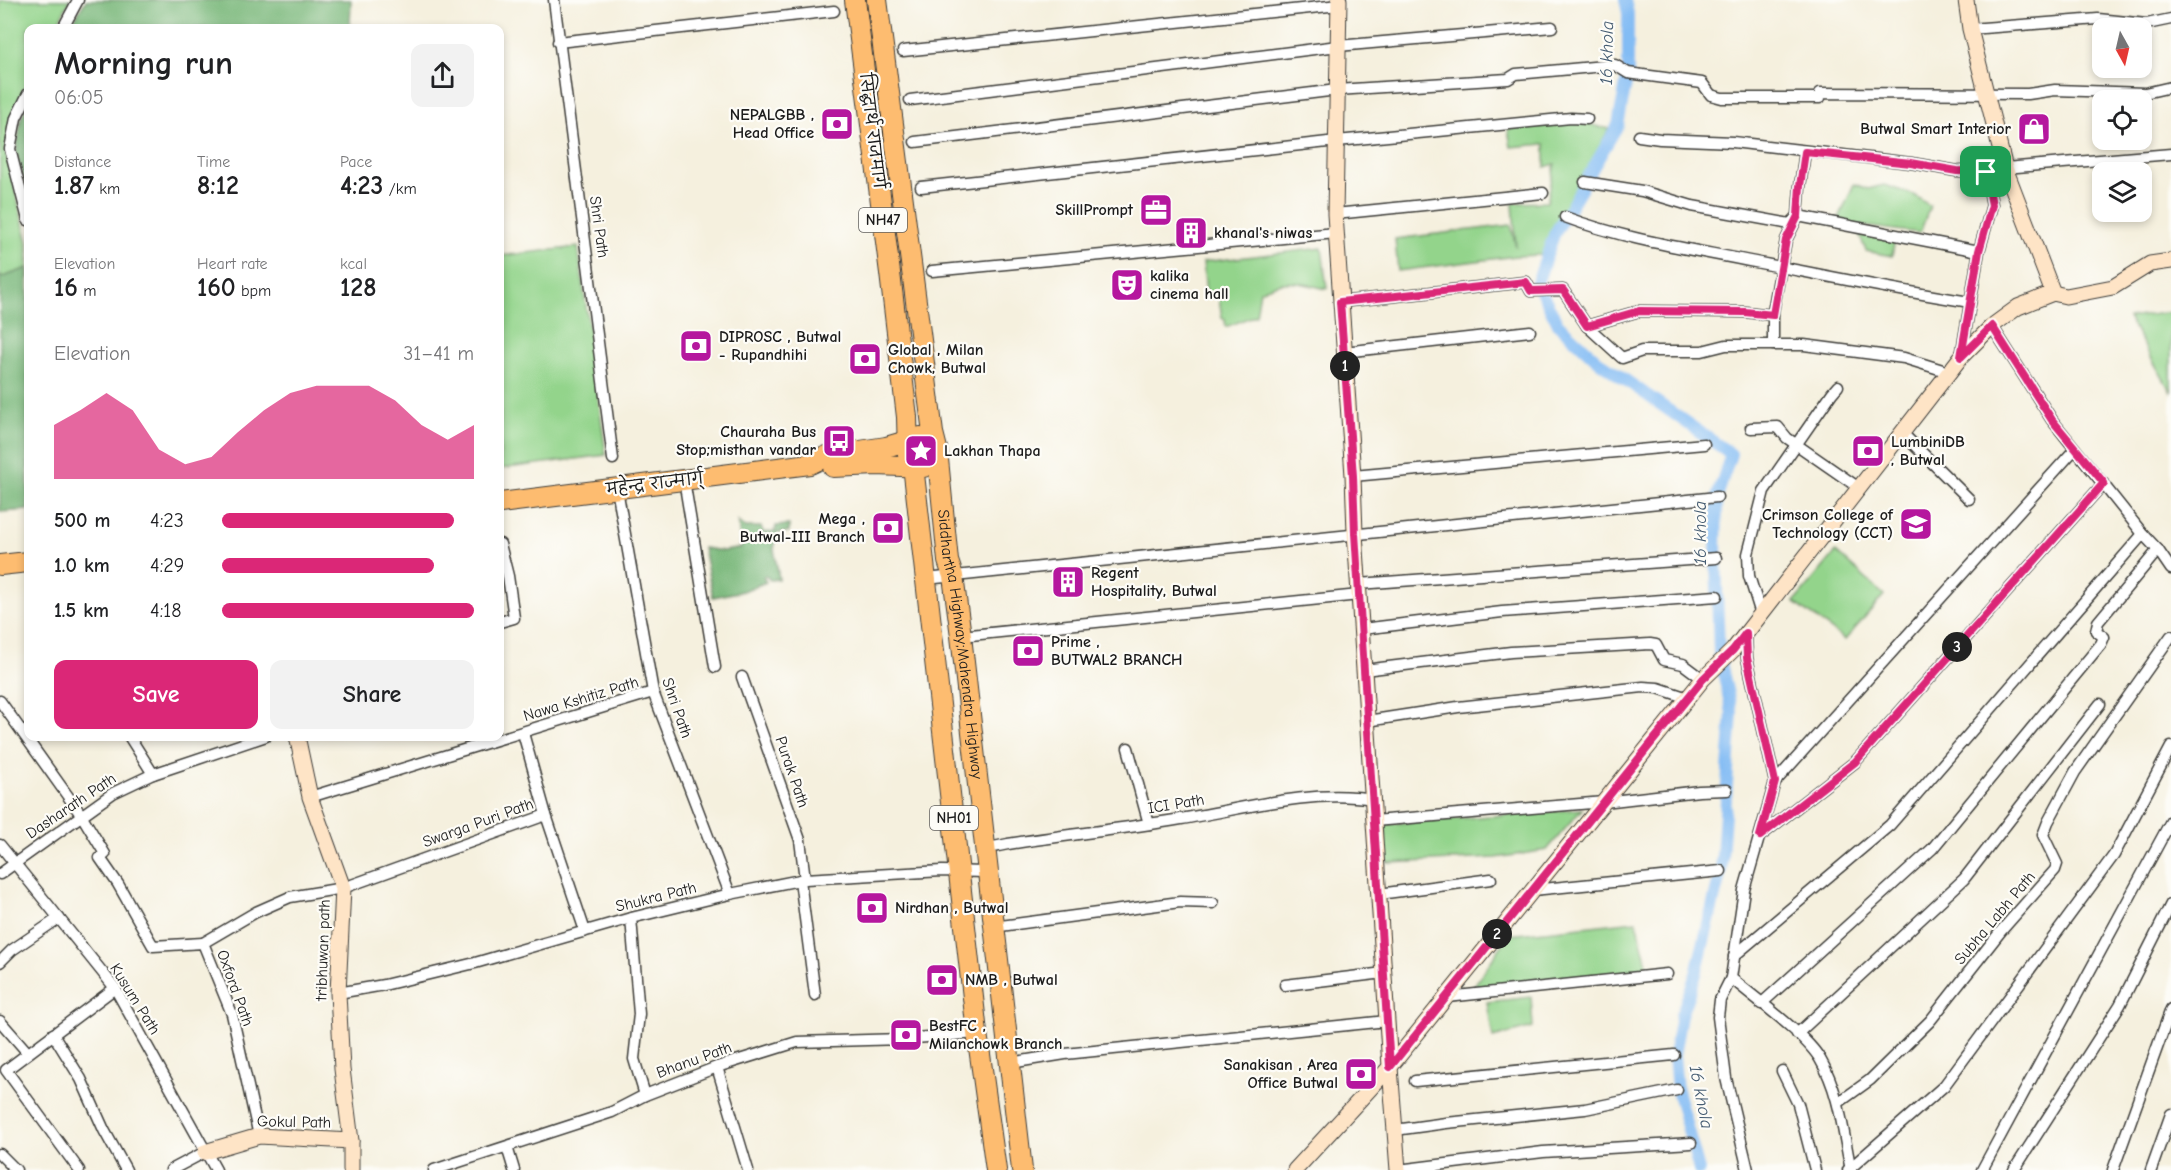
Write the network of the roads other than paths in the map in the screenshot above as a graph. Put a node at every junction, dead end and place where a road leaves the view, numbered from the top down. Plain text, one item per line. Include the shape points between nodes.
1 (78, 0) edge
2 (554, 0) edge
3 (855, 0) edge
4 (877, 0) edge
5 (1966, 0) edge
6 (1339, 3) edge
7 (834, 11) dead end
8 (2171, 19) edge
9 (65, 24) edge
10 (1552, 27) dead end
11 (1970, 28) junction
12 (558, 42) junction
13 (1338, 46) junction
14 (903, 51) dead end
15 (2171, 87) edge
16 (1337, 90) junction
17 (1986, 95) junction
18 (910, 100) dead end
19 (24, 102) edge
20 (1587, 119) dead end
21 (1639, 136) dead end
22 (1337, 141) junction
23 (915, 142) dead end
24 (1805, 152) junction
25 (2171, 154) edge
26 (2006, 170) junction
27 (1986, 172) junction
28 (1585, 182) dead end
29 (921, 187) dead end
30 (1543, 193) dead end
31 (24, 204) edge
32 (1335, 214) junction
33 (1798, 216) junction
34 (1564, 217) dead end
35 (1336, 233) junction
36 (1979, 251) junction
37 (2171, 261) edge
38 (1781, 267) junction
39 (932, 271) dead end
40 (2053, 293) junction
41 (1340, 302) junction
42 (1970, 302) junction
43 (1773, 315) junction
44 (1587, 326) junction
45 (1992, 326) junction
46 (1530, 331) dead end
47 (1773, 345) junction
48 (1344, 351) junction
49 (1961, 357) junction
50 (1949, 372) junction
51 (1838, 386) dead end
52 (1751, 428) dead end
53 (1902, 433) junction
54 (935, 439) junction
55 (909, 441) junction
56 (1704, 444) dead end
57 (1796, 445) junction
58 (2075, 449) junction
59 (613, 459) dead end
60 (938, 462) junction
61 (810, 464) junction
62 (912, 466) junction
63 (1353, 476) junction
64 (684, 480) junction
65 (2104, 483) junction
66 (1859, 488) junction
67 (617, 489) junction
68 (1717, 497) dead end
69 (1970, 499) dead end
70 (504, 503) edge
71 (1355, 533) junction
72 (2143, 534) junction
73 (2158, 550) junction
74 (1716, 558) dead end
75 (504, 560) edge
76 (24, 562) edge
77 (0, 565) edge
78 (2171, 569) edge
79 (952, 576) junction
80 (926, 579) junction
81 (1359, 590) junction
82 (1717, 596) dead end
83 (1761, 614) junction
84 (504, 620) edge
85 (1362, 629) junction
86 (1746, 633) junction
87 (961, 636) junction
88 (2171, 636) edge
89 (715, 667) dead end
90 (1364, 670) junction
91 (1706, 676) junction
92 (742, 677) dead end
93 (653, 692) junction
94 (1689, 698) junction
95 (0, 701) edge
96 (2100, 704) dead end
97 (1367, 721) junction
98 (523, 733) junction
99 (24, 735) edge
100 (504, 739) edge
101 (28, 741) edge
102 (132, 741) edge
103 (251, 741) edge
104 (298, 741) edge
105 (496, 741) edge
106 (2171, 747) edge
107 (1128, 748) dead end
108 (153, 774) junction
109 (1775, 782) junction
110 (1727, 790) dead end
111 (310, 796) junction
112 (1372, 800) junction
113 (1604, 802) junction
114 (546, 815) junction
115 (81, 816) junction
116 (1374, 820) junction
117 (2171, 821) edge
118 (1149, 824) junction
119 (1760, 836) junction
120 (0, 845) edge
121 (984, 849) junction
122 (14, 863) junction
123 (960, 871) junction
124 (1720, 871) dead end
125 (987, 872) junction
126 (0, 874) edge
127 (1491, 879) dead end
128 (803, 880) junction
129 (343, 888) junction
130 (1533, 890) junction
131 (730, 894) junction
132 (1379, 894) junction
133 (1213, 903) dead end
134 (2171, 904) edge
135 (59, 918) junction
136 (631, 918) junction
137 (993, 927) junction
138 (585, 931) junction
139 (203, 943) junction
140 (1734, 956) junction
141 (0, 962) edge
142 (1384, 973) junction
143 (1667, 974) dead end
144 (1731, 978) junction
145 (1285, 985) dead end
146 (115, 988) junction
147 (338, 993) junction
148 (815, 995) dead end
149 (1447, 997) junction
150 (1761, 1004) junction
151 (2171, 1009) edge
152 (0, 1021) edge
153 (1387, 1021) junction
154 (53, 1034) junction
155 (977, 1034) junction
156 (1797, 1034) junction
157 (28, 1053) junction
158 (1674, 1055) dead end
159 (1010, 1063) junction
160 (3, 1067) edge
161 (717, 1067) junction
162 (1390, 1067) junction
163 (1782, 1071) dead end
164 (1414, 1081) dead end
165 (1677, 1090) dead end
166 (645, 1095) junction
167 (1838, 1102) junction
168 (2171, 1114) edge
169 (1395, 1130) junction
170 (259, 1136) junction
171 (351, 1141) junction
172 (1691, 1143) dead end
173 (507, 1147) junction
174 (205, 1152) junction
175 (0, 1154) edge
176 (16, 1170) edge
177 (79, 1170) edge
178 (126, 1170) edge
179 (171, 1170) edge
180 (216, 1170) edge
181 (351, 1170) edge
182 (434, 1170) edge
183 (514, 1170) edge
184 (748, 1170) edge
185 (996, 1170) edge
186 (1022, 1170) edge
187 (1294, 1170) edge
188 (1398, 1170) edge
189 (1748, 1170) edge
190 (1815, 1170) edge
191 (1850, 1170) edge
192 (1982, 1170) edge
193 (2014, 1170) edge
194 (2113, 1170) edge
195 (2151, 1170) edge

1 - 9 street
2 - 12 street, Shri Path
3 - 55 highway, सिद्धार्थ राजमार्ग / NH47
4 - 54 highway, सिद्धार्थ राजमार्ग / NH47
5 - 11 street
6 - 13 street
6 - 14 street
7 - 12 street
8 - 11 street via 2147,24 2098,19
10 - 13 street
11 - 17 street
12 - 59 street, Shri Path
13 - 16 street
13 - 18 street
15 - 17 street via 2145,93 2050,90
16 - 17 street via 1508,79 1516,74 1615,65 1628,73 1701,83 1711,95 1722,98 1820,99 1820,93
16 - 22 street
16 - 23 street
17 - 26 street
19 - 31 street via 16,118 10,149
20 - 22 street
21 - 24 street via 1733,142
22 - 29 street
22 - 32 street
24 - 27 street
24 - 33 street
25 - 26 street
26 - 27 street
26 - 40 street
27 - 36 street via 1992,205
28 - 33 street via 1790,224
30 - 32 street
32 - 35 street
33 - 36 street
33 - 38 street via 1786,240
34 - 38 street via 1676,247
35 - 39 street
35 - 41 street
36 - 42 street
37 - 40 street via 2150,264 2113,287 2066,296
38 - 42 street
38 - 43 street
40 - 45 street via 2018,307
41 - 44 street via 1526,282 1531,291 1563,290
41 - 48 street
42 - 49 street
43 - 44 street via 1639,311
43 - 47 street
44 - 47 street via 1622,358 1642,351
45 - 49 street
45 - 58 street
46 - 48 street
47 - 50 street via 1804,345 1905,358
48 - 63 street
49 - 50 street
50 - 53 street
51 - 57 street
52 - 57 street via 1778,427
53 - 66 street
53 - 69 street
54 - 55 highway, महेन्द्र राज्मार्ग्
54 - 60 highway, Siddhartha Highway;Mahendra Highway / NH01
55 - 61 highway, महेन्द्र राज्मार्ग् via 827,456
55 - 62 highway, NH47
56 - 63 street
57 - 66 street
57 - 83 street via 1764,491 1748,554 1749,576
58 - 65 street
58 - 109 street
60 - 62 highway, महेन्द्र राज्मार्ग् via 926,467
60 - 79 highway, Siddhartha Highway;Mahendra Highway / NH01
61 - 62 highway, महेन्द्र राज्मार्ग् via 827,468
61 - 64 highway, महेन्द्र राज्मार्ग्
62 - 80 highway, Siddhartha Highway;Mahendra Highway / NH01
63 - 71 street
64 - 67 highway, महेन्द्र राज्मार्ग्
64 - 89 street
65 - 72 street
65 - 119 street via 1855,762
66 - 83 street
67 - 70 highway, महेन्द्र राज्मार्ग्
67 - 93 street, Shri Path
68 - 71 street
71 - 79 street
71 - 81 street
72 - 73 street
72 - 140 street via 1890,825
73 - 78 street
73 - 150 street via 2098,622 2096,630 2104,637 2101,644 1932,849
74 - 81 street
75 - 84 street via 514,618
76 - 77 highway
79 - 80 street
79 - 87 highway, Siddhartha Highway;Mahendra Highway / NH01
80 - 123 highway, Siddhartha Highway;Mahendra Highway / NH01
81 - 85 street
81 - 87 street
82 - 85 street via 1502,612
83 - 86 street
85 - 90 street
86 - 91 street
86 - 109 street via 1747,658
87 - 121 highway, Siddhartha Highway;Mahendra Highway / NH01
88 - 167 street, Subha Labh Path via 2075,772 2048,822 2043,835 2057,864 2055,870 1930,1021 1870,1080
90 - 91 street via 1511,652 1650,644 1656,645 1664,660 1683,664
90 - 97 street
91 - 94 street
92 - 128 street, Purak Path via 800,840
93 - 98 street, Nawa Kshitiz Path
93 - 131 street, Shri Path
94 - 97 street via 1643,687
94 - 113 street
95 - 99 street
96 - 156 street via 1964,879
97 - 112 street
98 - 100 street, Nawa Kshitiz Path
98 - 114 street, Swarga Puri Path
101 - 115 street
102 - 108 street
103 - 108 street, Dasharath Path
104 - 111 street, tribhuwan path
105 - 111 street, Nawa Kshitiz Path
106 - 191 street via 2114,855 1944,1086
107 - 118 street
108 - 115 street, Dasharath Path via 113,793
109 - 119 street
110 - 113 street
111 - 129 street, tribhuwan path
112 - 116 street
112 - 118 street, ICI Path via 1351,796 1297,799
113 - 116 street
113 - 130 street
114 - 129 street, Swarga Puri Path
114 - 138 street
115 - 122 street, Dasharath Path
115 - 139 street, Oxford Path via 105,854 100,858 153,946
116 - 132 street
117 - 192 street
118 - 121 street, ICI Path
119 - 140 street via 1744,890
120 - 122 street, Kusum Path
121 - 125 highway, Siddhartha Highway;Mahendra Highway / NH01
122 - 126 street, Dasharath Path
122 - 135 street, Kusum Path
123 - 125 street, Shukra Path
123 - 128 street, Shukra Path
123 - 155 highway, Siddhartha Highway;Mahendra Highway / NH01
124 - 130 street
125 - 137 highway, Siddhartha Highway;Mahendra Highway / NH01
127 - 132 street
128 - 131 street, Shukra Path
128 - 148 street, Purak Path
129 - 139 street, Swarga Puri Path via 290,897
129 - 147 street, tribhuwan path
130 - 149 street
131 - 136 street, Shukra Path
132 - 142 street
133 - 137 street via 1180,902
134 - 193 street via 2120,1005
135 - 141 street
135 - 146 street, Kusum Path
136 - 138 street, Shukra Path
136 - 166 street via 639,1014 634,1059
137 - 159 highway, Siddhartha Highway;Mahendra Highway / NH01
138 - 147 street, Shukra Path via 384,986
139 - 170 street, Oxford Path via 232,1014
140 - 144 street
142 - 145 street
142 - 153 street
143 - 149 street
144 - 150 street
144 - 189 street via 1720,1000 1718,1017 1726,1078
146 - 154 street
146 - 174 street, Kusum Path
147 - 171 street, tribhuwan path
149 - 162 street
150 - 156 street
151 - 194 street
152 - 157 street
153 - 159 street
153 - 162 street
154 - 157 street
154 - 178 street via 81,1079
155 - 161 street, Bhanu Path via 797,1042
155 - 185 highway, Siddhartha Highway;Mahendra Highway / NH01
156 - 167 street via 1820,1058
157 - 160 street
158 - 164 street
159 - 186 highway, Siddhartha Highway;Mahendra Highway / NH01
160 - 177 street
161 - 166 street, Bhanu Path
161 - 184 street
162 - 169 street
162 - 187 street
163 - 190 street via 1798,1104
165 - 169 street via 1585,1109
166 - 173 street, Bhanu Path via 612,1112
167 - 191 street
168 - 195 street
169 - 188 street
170 - 171 street, Gokul Path
170 - 174 street, Gokul Path
171 - 181 street, tribhuwan path
172 - 188 street via 1543,1152
173 - 182 street, Bhanu Path
173 - 183 street
174 - 179 street, Gokul Path
174 - 180 street, Kusum Path
175 - 176 street

